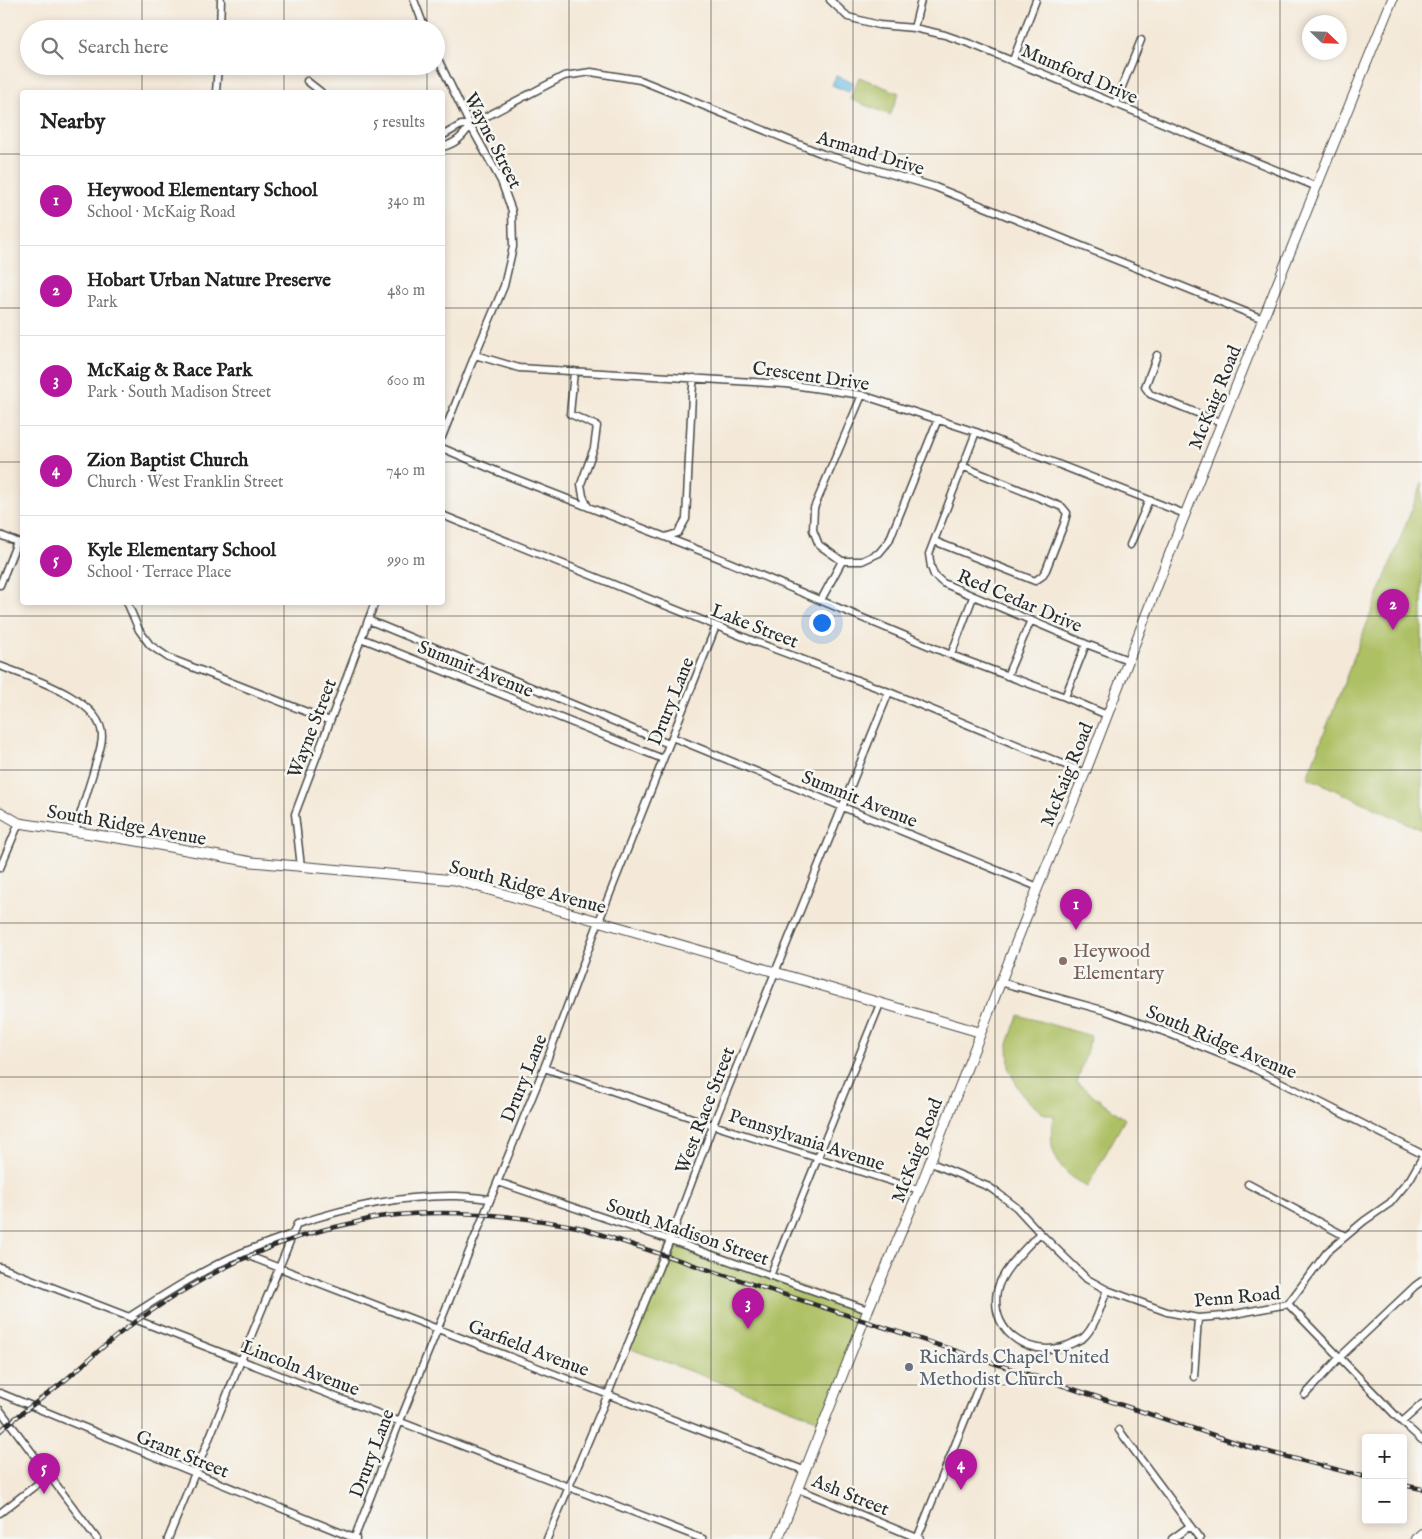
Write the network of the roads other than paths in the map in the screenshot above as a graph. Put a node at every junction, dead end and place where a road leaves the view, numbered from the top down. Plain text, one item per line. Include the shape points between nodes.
1 (221, 0) edge
2 (414, 0) edge
3 (830, 0) edge
4 (921, 0) edge
5 (1036, 0) edge
6 (1386, 0) edge
7 (1392, 0) edge
8 (220, 20) edge
9 (422, 20) edge
10 (1383, 20) junction
11 (914, 28) junction
12 (1141, 40) dead end
13 (1013, 60) junction
14 (445, 74) edge
15 (217, 75) edge
16 (307, 80) dead end
17 (216, 90) edge
18 (318, 90) edge
19 (1115, 104) junction
20 (470, 125) junction
21 (445, 134) edge
22 (445, 146) edge
23 (1317, 187) junction
24 (1263, 319) junction
25 (474, 355) junction
26 (1157, 355) dead end
27 (574, 371) junction
28 (694, 378) junction
29 (862, 394) junction
30 (938, 418) junction
31 (1222, 423) junction
32 (445, 429) edge
33 (976, 432) junction
34 (445, 449) edge
35 (962, 466) junction
36 (1149, 500) junction
37 (588, 507) junction
38 (1185, 514) junction
39 (445, 517) edge
40 (0, 535) edge
41 (665, 537) junction
42 (934, 541) junction
43 (20, 543) edge
44 (1130, 545) dead end
45 (842, 561) junction
46 (0, 585) edge
47 (974, 597) junction
48 (822, 600) junction
49 (128, 605) edge
50 (374, 605) edge
51 (368, 620) junction
52 (1031, 620) junction
53 (716, 626) junction
54 (361, 638) junction
55 (1086, 644) junction
56 (951, 655) junction
57 (1128, 660) junction
58 (0, 666) edge
59 (1007, 676) junction
60 (889, 692) junction
61 (1065, 697) junction
62 (1107, 715) junction
63 (330, 721) junction
64 (670, 741) junction
65 (663, 759) junction
66 (1085, 773) junction
67 (841, 806) junction
68 (0, 812) edge
69 (19, 823) junction
70 (75, 831) junction
71 (300, 867) junction
72 (0, 868) edge
73 (1038, 887) junction
74 (599, 921) junction
75 (775, 972) junction
76 (1000, 982) junction
77 (880, 1004) junction
78 (979, 1032) junction
79 (544, 1068) junction
80 (713, 1125) junction
81 (1422, 1154) edge
82 (816, 1158) junction
83 (1422, 1158) edge
84 (929, 1162) junction
85 (498, 1182) junction
86 (1248, 1184) dead end
87 (918, 1190) junction
88 (490, 1199) junction
89 (1040, 1233) junction
90 (292, 1234) junction
91 (1345, 1236) junction
92 (670, 1240) junction
93 (241, 1253) junction
94 (0, 1267) edge
95 (278, 1268) junction
96 (770, 1276) junction
97 (1422, 1281) edge
98 (1107, 1290) junction
99 (1288, 1304) junction
100 (868, 1310) junction
101 (129, 1317) junction
102 (1198, 1318) junction
103 (438, 1328) junction
104 (1339, 1358) junction
105 (241, 1359) junction
106 (982, 1378) dead end
107 (1194, 1378) dead end
108 (0, 1393) edge
109 (608, 1394) junction
110 (1305, 1395) dead end
111 (1422, 1404) edge
112 (0, 1410) edge
113 (400, 1421) junction
114 (1402, 1422) junction
115 (1119, 1430) dead end
116 (1422, 1440) edge
117 (806, 1471) junction
118 (194, 1474) junction
119 (49, 1475) junction
120 (569, 1488) junction
121 (798, 1489) junction
122 (0, 1513) edge
123 (1190, 1526) junction
124 (1422, 1534) edge
125 (918, 1538) edge
126 (97, 1539) edge
127 (168, 1539) edge
128 (354, 1539) edge
129 (547, 1539) edge
130 (703, 1539) edge
131 (778, 1539) edge
132 (1172, 1539) edge
133 (1200, 1539) edge
134 (1416, 1539) edge

1 - 8 street
2 - 9 street
3 - 11 street, Mumford Drive via 848,16 879,25
4 - 11 street
5 - 13 street
6 - 10 street, McKaig Road
7 - 10 street, McKaig Road
10 - 23 street, McKaig Road
11 - 13 street, Mumford Drive via 945,35
12 - 19 street
13 - 19 street, Mumford Drive
14 - 20 street, Wayne Street
15 - 17 street
16 - 18 street
19 - 23 street, Mumford Drive
20 - 21 street via 462,125
20 - 22 street via 464,135
20 - 24 street, Armand Drive via 564,76 591,72 640,80 823,154 934,187
20 - 25 street, Wayne Street via 501,181 512,211 513,246 504,286
23 - 24 street, McKaig Road
24 - 31 street, McKaig Road
25 - 27 street, Crescent Drive via 519,368
25 - 32 street, Wayne Street
26 - 31 street via 1145,387 1150,394
27 - 28 street, Crescent Drive
27 - 37 street via 570,414 597,426 594,448 581,484
28 - 29 street, Crescent Drive via 786,384
28 - 41 street via 686,519 678,533
29 - 30 street, Crescent Drive
29 - 45 street via 814,508 813,530 819,544
30 - 33 street, Crescent Drive
30 - 45 street via 889,541 879,553 862,561
31 - 38 street, McKaig Road
33 - 35 street, Red Cedar Drive
33 - 36 street, Crescent Drive
34 - 37 street
35 - 42 street, Red Cedar Drive
35 - 42 street via 1062,507 1066,512 1061,534 1046,570 1035,580
36 - 38 street, Crescent Drive
36 - 44 street
37 - 41 street
38 - 57 street, McKaig Road
39 - 53 street, Lake Street
40 - 43 street
41 - 48 street
42 - 47 street, Red Cedar Drive via 929,554 934,575 943,583
43 - 46 street
45 - 48 street
47 - 52 street, Red Cedar Drive
47 - 56 street
48 - 56 street
49 - 63 street via 139,630 150,645 169,658
50 - 51 street, Wayne Street
51 - 54 street, Wayne Street
51 - 64 street, Summit Avenue
52 - 55 street, Red Cedar Drive
52 - 59 street
53 - 60 street, Lake Street
53 - 64 street, Drury Lane
54 - 63 street, Wayne Street
54 - 65 street, Summit Avenue
55 - 57 street, Red Cedar Drive
55 - 61 street
56 - 59 street
57 - 62 street, McKaig Road
58 - 70 street via 71,695 97,720 102,734 99,751
59 - 61 street
60 - 66 street, Lake Street
60 - 67 street, West Race Street
61 - 62 street
62 - 66 street, McKaig Road
63 - 71 street, Wayne Street via 295,814
64 - 65 street, Drury Lane
64 - 67 street, Summit Avenue
65 - 74 street, Drury Lane
66 - 73 street, McKaig Road
67 - 73 street, Summit Avenue
67 - 75 street, West Race Street
68 - 69 street, South Ridge Avenue
69 - 70 street, South Ridge Avenue
69 - 72 street
70 - 71 street, South Ridge Avenue via 252,862
71 - 74 street, South Ridge Avenue via 455,880
73 - 76 street, McKaig Road
74 - 75 street, South Ridge Avenue
74 - 79 street, Drury Lane
75 - 77 street, South Ridge Avenue
75 - 80 street, West Race Street
76 - 78 street, McKaig Road
76 - 81 street, South Ridge Avenue via 1106,1011 1243,1063
77 - 78 street, South Ridge Avenue
77 - 82 street
78 - 84 street, McKaig Road
79 - 80 street, Pennsylvania Avenue
79 - 85 street, Drury Lane
80 - 82 street, Pennsylvania Avenue
80 - 92 street, West Race Street
82 - 87 street, Pennsylvania Avenue
82 - 96 street
83 - 91 street via 1390,1203
84 - 87 street, McKaig Road
84 - 89 street, Penn Road via 989,1187 1016,1207
85 - 88 street, Drury Lane
85 - 92 street, South Madison Street
86 - 91 street
87 - 100 street, McKaig Road
88 - 90 street via 456,1196 377,1203 296,1224
88 - 103 street, Drury Lane
89 - 98 street, Penn Road via 1087,1278
89 - 98 street via 1006,1272 997,1290 1002,1324 1011,1336 1042,1350 1062,1348 1083,1338 1096,1320
90 - 93 street
90 - 95 street
91 - 99 street via 1327,1252
92 - 96 street, South Madison Street
92 - 109 street, West Race Street
93 - 95 street, Garfield Avenue
93 - 101 street
94 - 101 street, Lincoln Avenue
95 - 103 street, Garfield Avenue
95 - 105 street
96 - 100 street, South Madison Street
97 - 104 street
98 - 102 street, Penn Road via 1167,1312
99 - 102 street, Penn Road
99 - 104 street, Penn Road
100 - 117 street, McKaig Road
101 - 105 street, Lincoln Avenue
102 - 107 street
103 - 109 street, Garfield Avenue
103 - 113 street, Drury Lane
104 - 110 street
104 - 114 street, Penn Road
105 - 113 street, Lincoln Avenue
105 - 118 street
106 - 125 street
108 - 118 street, Grant Street
109 - 117 street, Garfield Avenue
109 - 120 street, West Race Street
111 - 114 street
112 - 119 street
113 - 120 street, Lincoln Avenue
113 - 128 street, Drury Lane
114 - 116 street, Penn Road
115 - 123 street
117 - 121 street, McKaig Road
118 - 127 street
118 - 128 street, Grant Street
119 - 122 street
119 - 126 street
120 - 129 street, West Race Street
120 - 130 street, Lincoln Avenue
121 - 125 street, Ash Street
121 - 131 street, McKaig Road
123 - 132 street
123 - 133 street
124 - 134 main road

